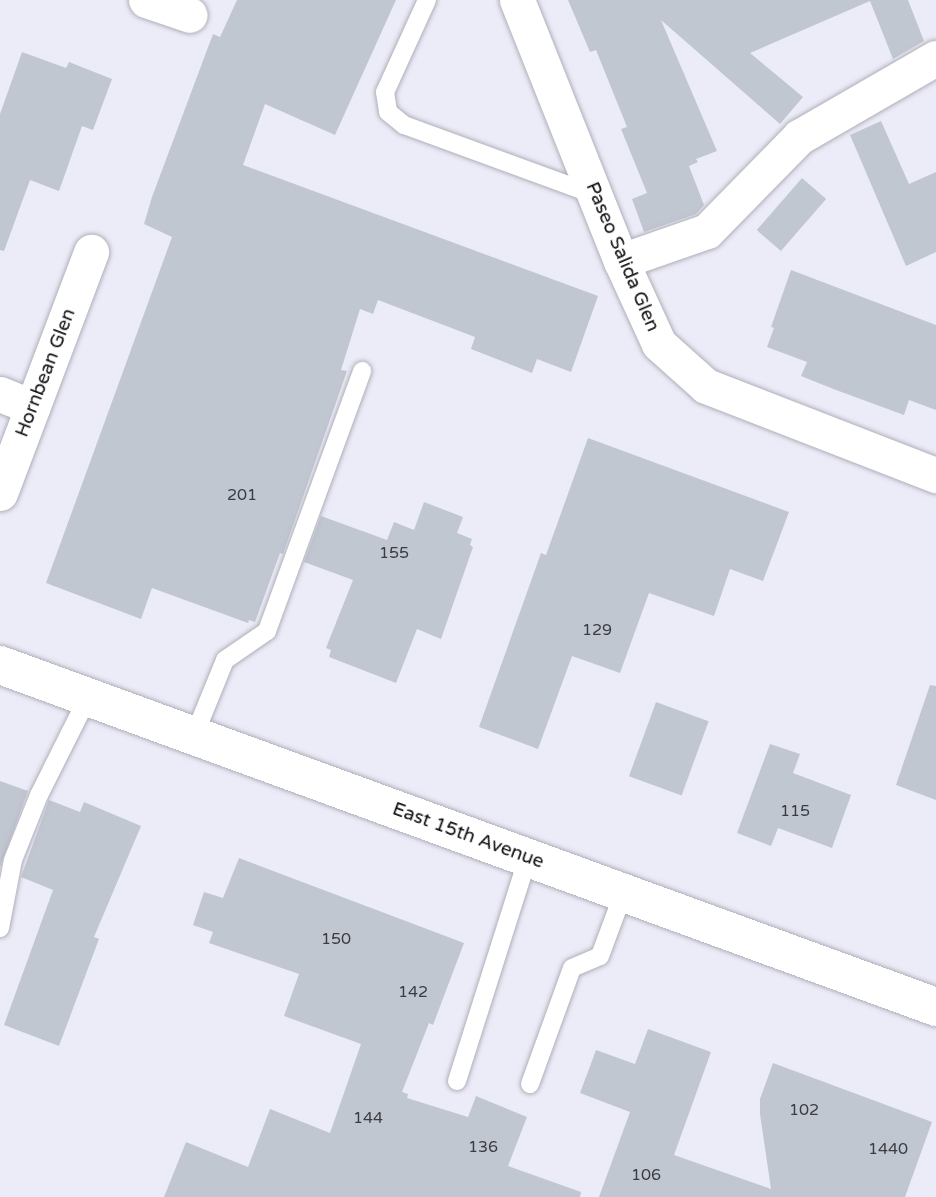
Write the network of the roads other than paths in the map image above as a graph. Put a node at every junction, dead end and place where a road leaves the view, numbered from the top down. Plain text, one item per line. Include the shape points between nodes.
1 (146, 0) edge
2 (427, 0) edge
3 (517, 0) edge
4 (190, 15) dead end
5 (936, 58) edge
6 (595, 195) junction
7 (91, 252) dead end
8 (621, 261) junction
9 (362, 371) dead end
10 (0, 394) edge
11 (33, 407) junction
12 (936, 475) edge
13 (0, 493) edge
14 (0, 665) edge
15 (88, 697) junction
16 (194, 736) junction
17 (528, 857) junction
18 (623, 894) junction
19 (0, 928) edge
20 (936, 1007) edge
21 (457, 1080) dead end
22 (530, 1084) dead end

1 - 4 street
2 - 6 lane via 385,92 388,112 404,125
3 - 6 street, Paseo Salida Glen
5 - 8 street via 799,137 707,231
6 - 8 street, Paseo Salida Glen
7 - 11 street, Hornbean Glen
8 - 12 street, Paseo Salida Glen via 659,344 706,386
9 - 16 lane via 267,631 225,660
10 - 11 street
11 - 13 street, Hornbean Glen
14 - 15 street, East 15th Avenue
15 - 16 street, East 15th Avenue
15 - 19 lane via 39,795 13,860
16 - 17 street, East 15th Avenue
17 - 18 street, East 15th Avenue
17 - 21 lane
18 - 20 street, East 15th Avenue
18 - 22 lane via 600,956 572,968

